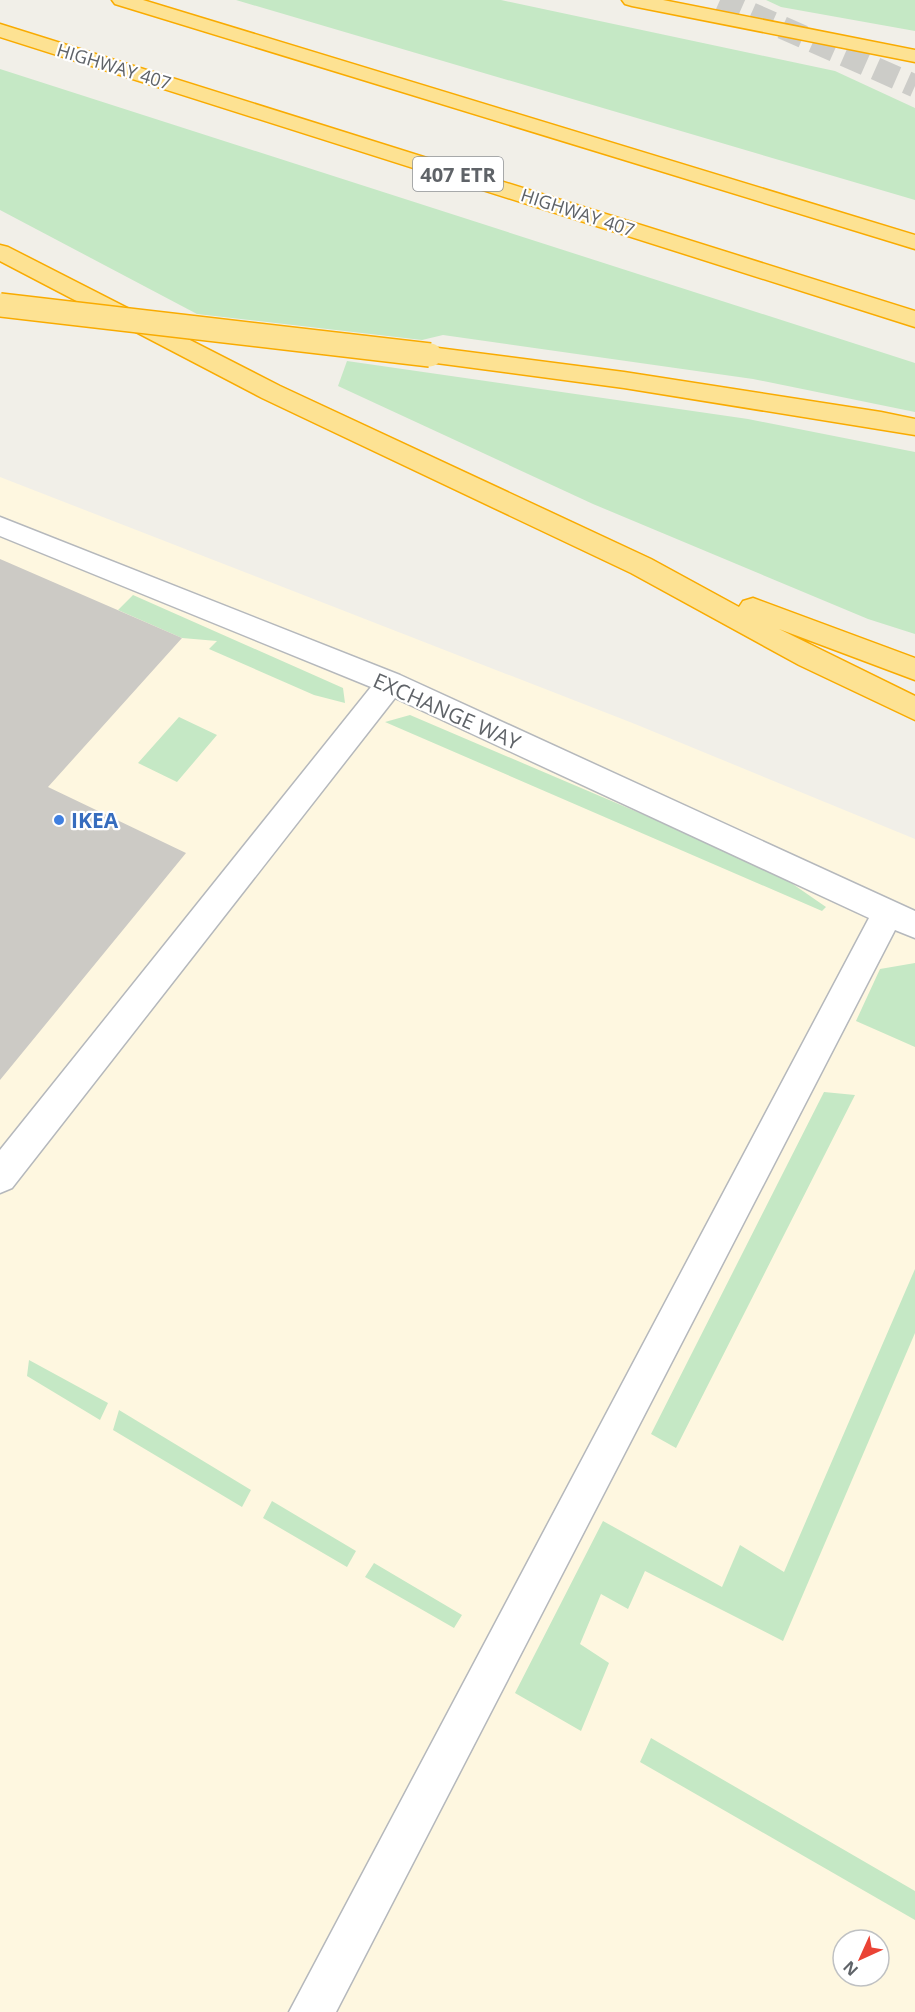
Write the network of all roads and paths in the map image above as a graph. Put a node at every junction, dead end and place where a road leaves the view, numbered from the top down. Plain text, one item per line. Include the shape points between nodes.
1 (122, 0) edge
2 (632, 0) edge
3 (0, 30) edge
4 (915, 56) edge
5 (915, 242) edge
6 (0, 252) edge
7 (0, 305) edge
8 (915, 319) edge
9 (915, 427) edge
10 (0, 526) edge
11 (641, 566) junction
12 (915, 669) edge
13 (390, 684) junction
14 (915, 709) edge
15 (902, 918) edge
16 (0, 1177) edge
17 (312, 2012) edge

1 - 5 highway
2 - 4 highway
3 - 8 highway, HIGHWAY 407 / 407 ETR
6 - 11 highway via 271,392
7 - 9 highway, bridge via 624,380
10 - 13 street, EXCHANGE WAY
11 - 12 highway
11 - 14 highway via 809,658
13 - 15 street, EXCHANGE WAY
13 - 16 street
15 - 17 street

